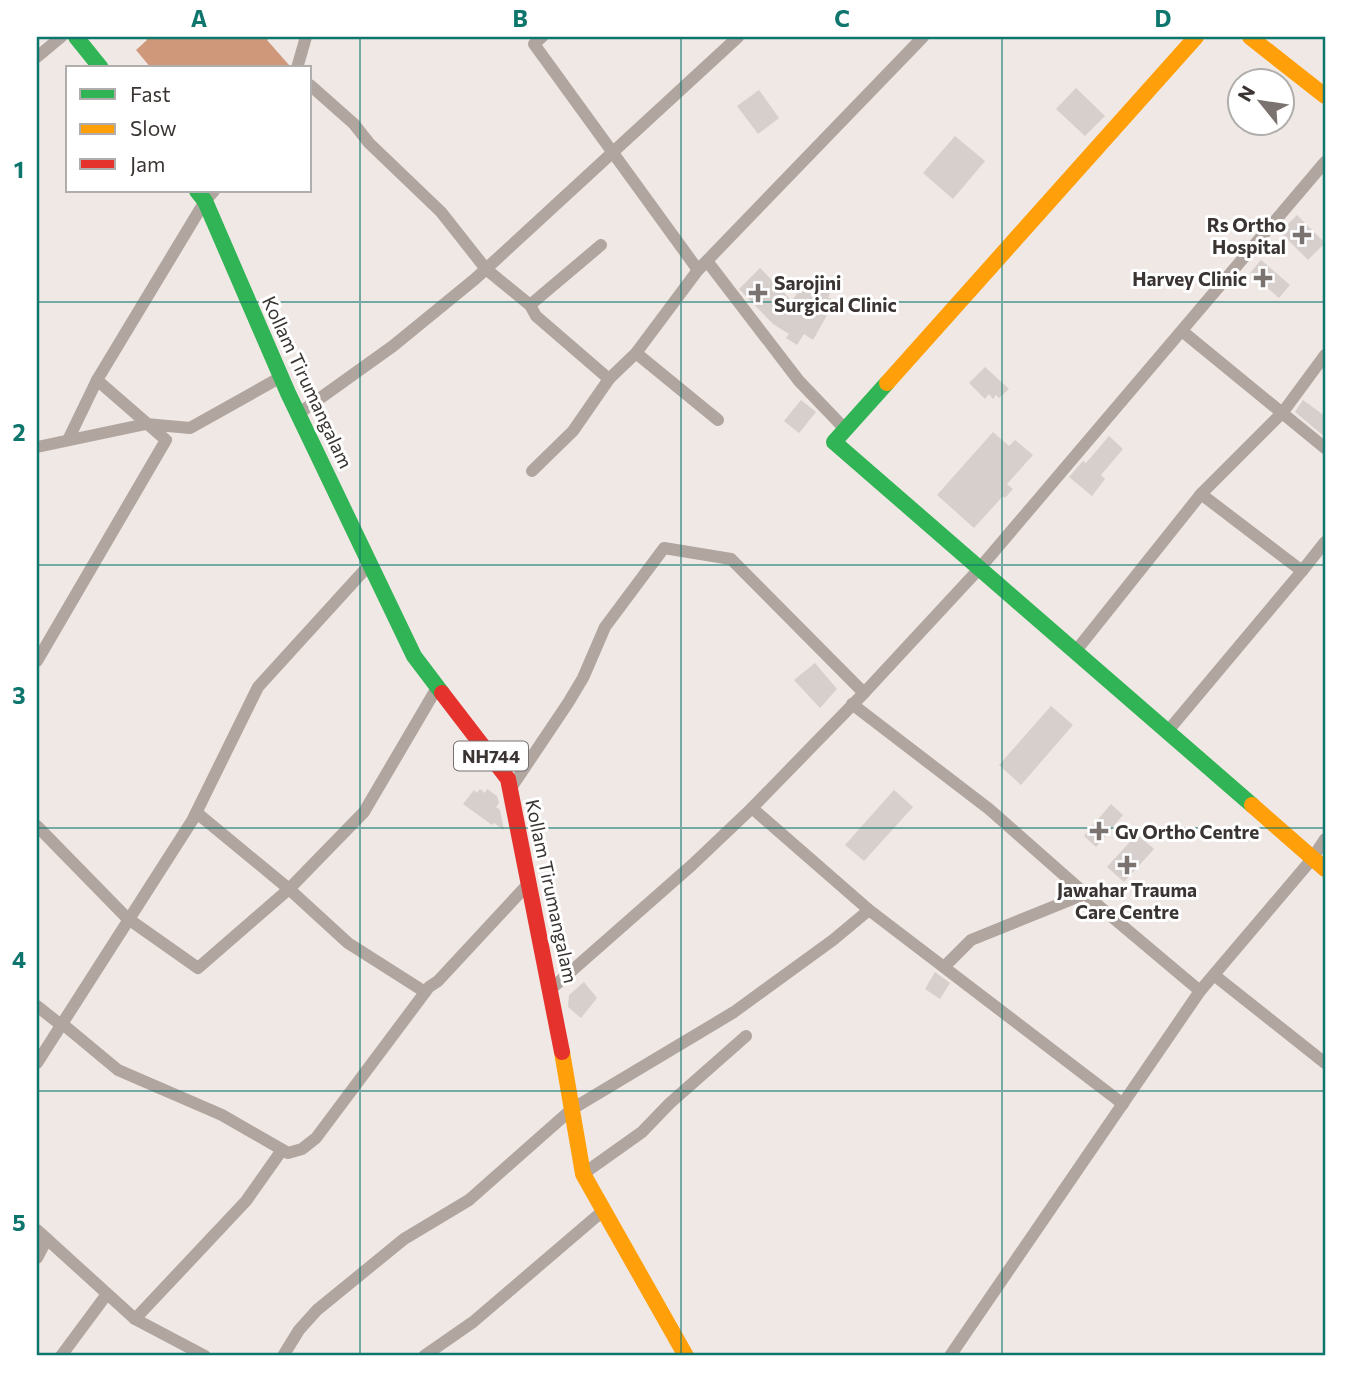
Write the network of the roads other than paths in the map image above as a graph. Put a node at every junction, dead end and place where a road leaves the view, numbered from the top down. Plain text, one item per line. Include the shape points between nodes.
1 (61, 37) edge
2 (76, 37) edge
3 (306, 37) edge
4 (738, 37) edge
5 (923, 37) edge
6 (1196, 37) edge
7 (1250, 37) edge
8 (535, 39) edge
9 (37, 57) edge
10 (99, 66) edge
11 (298, 66) edge
12 (312, 87) edge
13 (1325, 96) edge
14 (611, 152) junction
15 (1325, 162) edge
16 (205, 194) edge
17 (601, 245) dead end
18 (703, 266) junction
19 (486, 269) junction
20 (530, 305) junction
21 (1182, 331) junction
22 (636, 353) junction
23 (1325, 355) edge
24 (281, 377) junction
25 (609, 379) junction
26 (97, 380) junction
27 (1283, 412) junction
28 (298, 414) junction
29 (718, 420) dead end
30 (146, 424) junction
31 (845, 429) junction
32 (68, 440) junction
33 (37, 447) edge
34 (1325, 448) edge
35 (532, 471) dead end
36 (1201, 494) junction
37 (1325, 542) edge
38 (370, 564) junction
39 (979, 569) junction
40 (1303, 571) junction
41 (1076, 652) junction
42 (37, 661) edge
43 (438, 686) junction
44 (864, 693) junction
45 (852, 704) junction
46 (1167, 732) junction
47 (510, 790) junction
48 (752, 808) junction
49 (194, 817) junction
50 (37, 826) edge
51 (1325, 839) edge
52 (1319, 864) edge
53 (529, 883) junction
54 (289, 890) junction
55 (1085, 894) junction
56 (869, 910) junction
57 (127, 918) junction
58 (944, 967) junction
59 (1214, 975) junction
60 (551, 989) junction
61 (1200, 991) junction
62 (425, 992) junction
63 (37, 1006) edge
64 (61, 1025) junction
65 (746, 1036) dead end
66 (37, 1063) edge
67 (1325, 1063) edge
68 (1123, 1104) junction
69 (572, 1109) junction
70 (282, 1150) junction
71 (583, 1174) junction
72 (604, 1210) junction
73 (37, 1230) edge
74 (47, 1239) junction
75 (37, 1258) edge
76 (107, 1294) junction
77 (135, 1319) junction
78 (61, 1356) edge
79 (205, 1356) edge
80 (283, 1356) edge
81 (425, 1356) edge
82 (687, 1356) edge
83 (950, 1356) edge

1 - 9 street
2 - 10 main road
3 - 11 street
4 - 14 street
5 - 18 street
6 - 31 main road
7 - 13 main road
8 - 14 street
12 - 19 street via 441,212
14 - 18 street
14 - 19 street
15 - 21 street
16 - 24 main road, Kollam Tirumangalam / NH744
16 - 26 street
17 - 20 street
18 - 22 street
18 - 31 street
19 - 20 street
19 - 28 street via 393,346
20 - 25 street via 536,316
21 - 27 street
21 - 39 street
22 - 25 street
22 - 29 street
23 - 27 street
24 - 28 main road, Kollam Tirumangalam / NH744
24 - 30 street via 190,428
25 - 35 street via 573,431
26 - 30 street
26 - 32 street
27 - 34 street
27 - 36 street
28 - 38 main road, Kollam Tirumangalam / NH744
30 - 32 street
30 - 42 street via 166,440
31 - 39 main road via 834,442
32 - 33 street
36 - 40 street
36 - 41 street
37 - 40 street
38 - 43 main road, Kollam Tirumangalam / NH744 via 414,656
38 - 49 street via 258,687
39 - 41 main road
39 - 44 street
40 - 46 street
41 - 46 main road
43 - 47 main road, Kollam Tirumangalam / NH744 via 508,779
43 - 54 street via 364,812
44 - 45 street
44 - 47 street via 731,559 664,548 605,627 573,695
45 - 48 street
45 - 55 street via 989,809
46 - 52 main road
47 - 53 main road, Kollam Tirumangalam / NH744
48 - 56 street
48 - 60 street
49 - 54 street via 197,813
49 - 57 street
50 - 57 street
51 - 52 street
52 - 59 street
53 - 60 main road, Kollam Tirumangalam / NH744
53 - 62 street
54 - 57 street via 198,968
54 - 62 street via 348,943
55 - 58 street via 971,940
55 - 61 street
56 - 58 street
56 - 69 street via 734,1012
57 - 64 street
58 - 68 street
59 - 61 street
59 - 67 street
60 - 69 main road, Kollam Tirumangalam / NH744
61 - 68 street
62 - 70 street via 316,1138 302,1149
63 - 64 street
64 - 66 street
64 - 70 street via 118,1070 222,1115
65 - 71 street via 642,1132
68 - 83 street
69 - 71 main road, Kollam Tirumangalam / NH744
69 - 80 street via 469,1200 404,1239 317,1310
70 - 77 street via 246,1201
71 - 72 main road, Kollam Tirumangalam / NH744
72 - 81 street via 473,1322
72 - 82 main road, Kollam Tirumangalam / NH744
73 - 74 street
74 - 75 street
74 - 76 street
76 - 77 street
76 - 78 street
77 - 79 street

